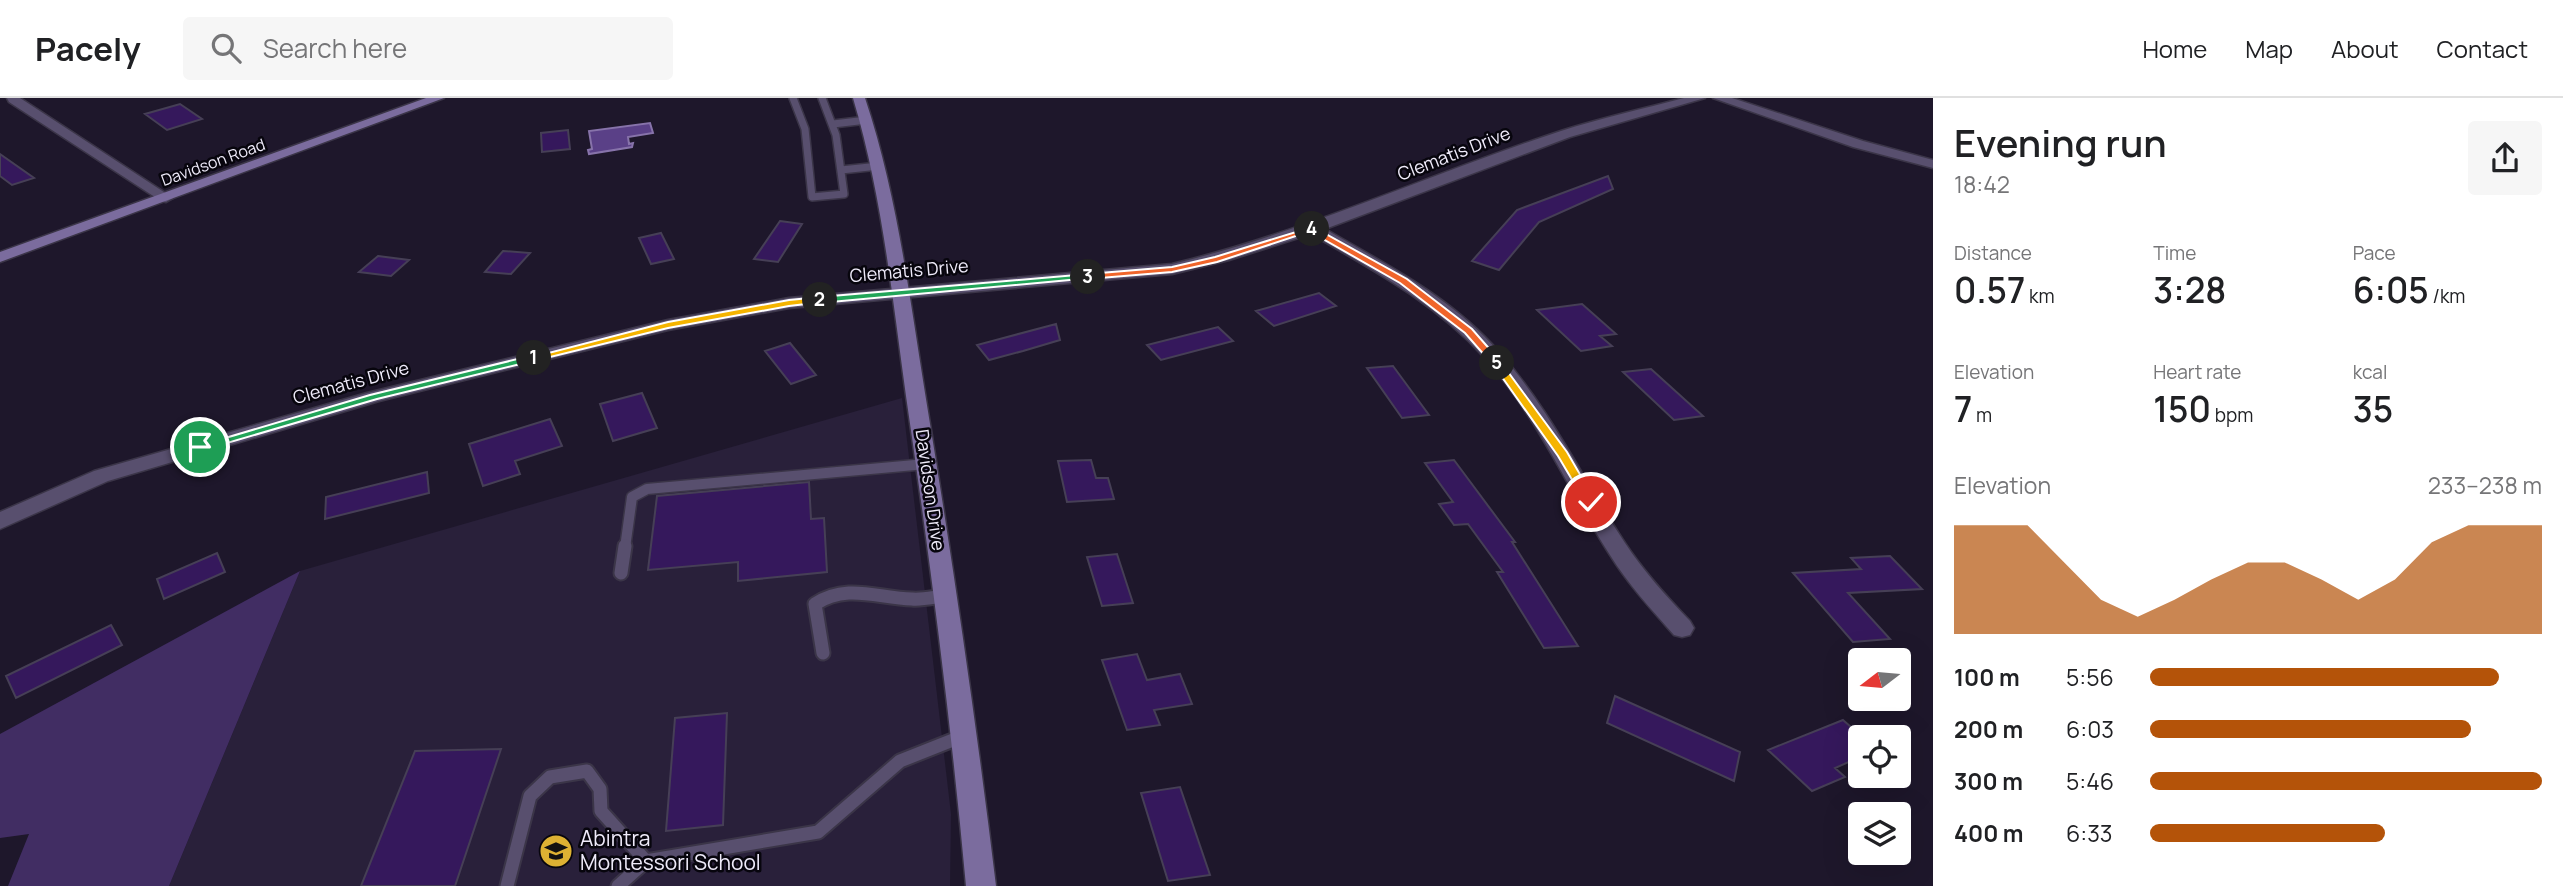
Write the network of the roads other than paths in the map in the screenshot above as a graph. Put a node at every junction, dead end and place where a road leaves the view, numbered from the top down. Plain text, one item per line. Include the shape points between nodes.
1 (439, 98) edge
2 (793, 98) edge
3 (822, 98) edge
4 (859, 98) edge
5 (1699, 98) edge
6 (1720, 98) edge
7 (10, 100) edge
8 (867, 120) junction
9 (833, 124) junction
10 (1933, 164) edge
11 (879, 166) junction
12 (841, 170) junction
13 (166, 198) junction
14 (1313, 229) junction
15 (0, 257) edge
16 (900, 293) junction
17 (926, 464) junction
18 (0, 521) edge
19 (621, 573) dead end
20 (945, 596) junction
21 (1682, 628) dead end
22 (822, 653) dead end
23 (965, 735) junction
24 (646, 860) junction
25 (507, 886) edge
26 (618, 886) edge
27 (981, 886) edge

1 - 13 street, Davidson Road
2 - 12 lane via 805,129 812,197 844,194
3 - 9 lane
4 - 8 street, Davidson Drive
5 - 14 street, Clematis Drive via 1566,134
6 - 10 street
7 - 13 street
8 - 9 lane
8 - 11 street, Davidson Drive
9 - 12 lane
11 - 12 lane
11 - 16 street, Davidson Drive
13 - 15 street, Davidson Road
14 - 16 street, Clematis Drive via 1172,269
14 - 21 street via 1404,281 1469,331 1510,378 1563,454 1651,596
16 - 17 street, Davidson Drive
16 - 18 street, Clematis Drive via 789,303 689,321 374,397 101,476
17 - 19 lane via 636,493
17 - 20 street, Davidson Drive
20 - 22 lane via 909,600 877,592 832,594 815,604
20 - 23 street, Davidson Drive
23 - 24 lane via 900,761 818,832
23 - 27 street, Davidson Drive
24 - 25 lane via 601,811 600,789 587,771 550,777 530,796
24 - 26 lane

